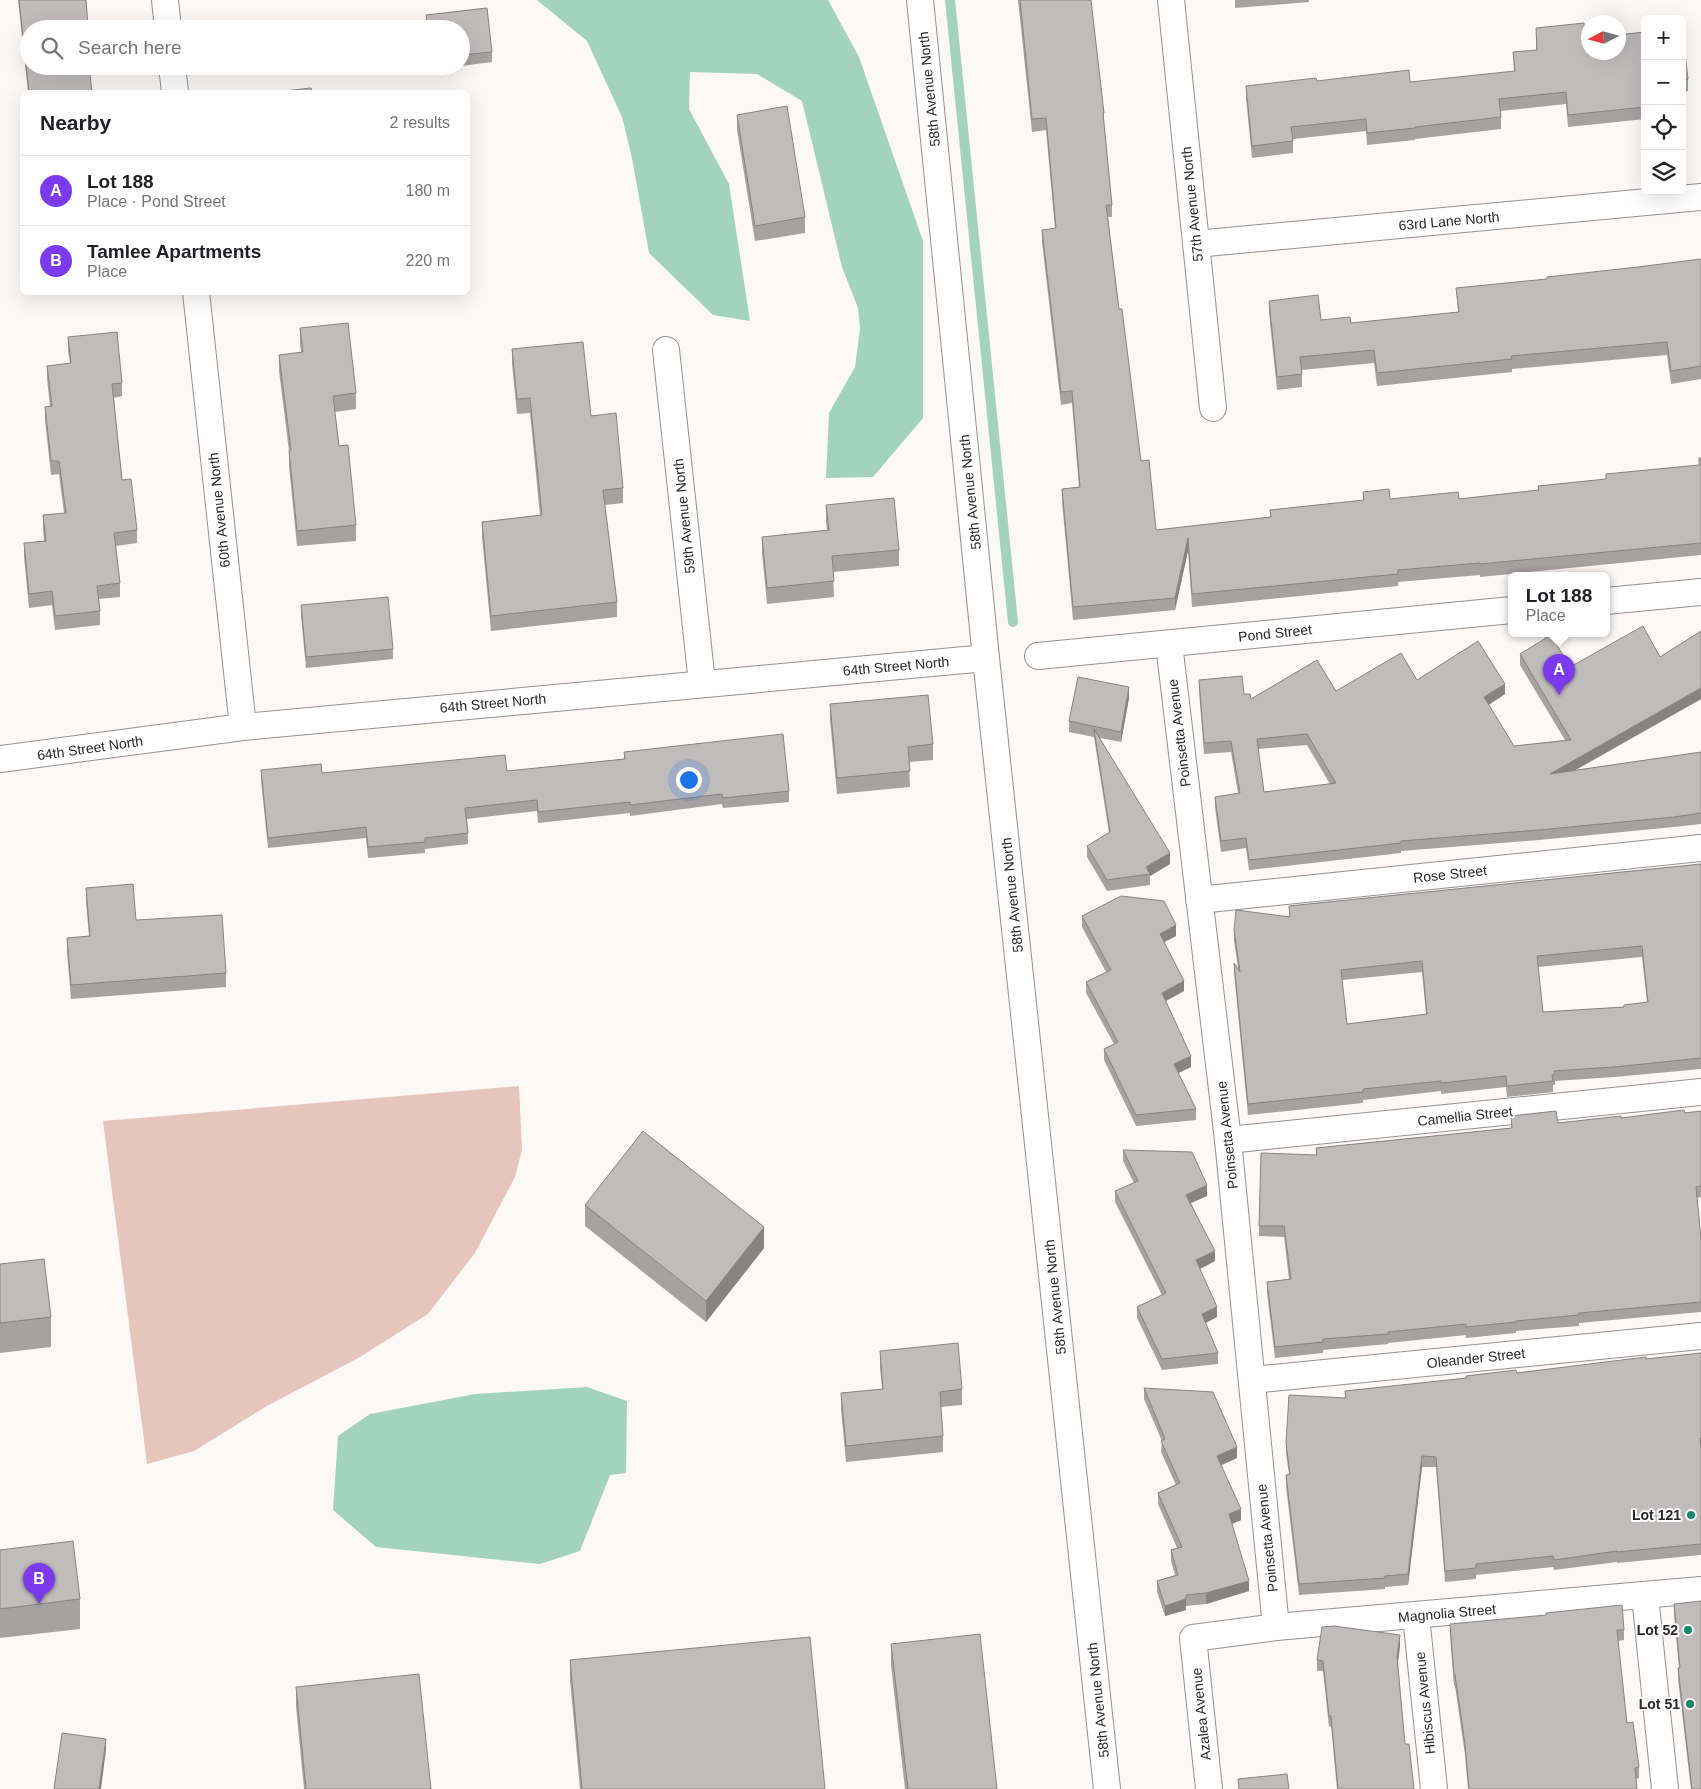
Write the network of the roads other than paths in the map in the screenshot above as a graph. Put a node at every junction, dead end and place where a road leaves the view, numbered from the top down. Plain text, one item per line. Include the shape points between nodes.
1 (165, 0) edge
2 (920, 0) edge
3 (1170, 0) edge
4 (167, 20) edge
5 (173, 75) edge
6 (175, 90) edge
7 (1701, 197) edge
8 (1196, 244) junction
9 (196, 295) edge
10 (666, 350) dead end
11 (1213, 408) dead end
12 (1701, 592) edge
13 (1610, 601) edge
14 (1508, 610) edge
15 (1169, 644) junction
16 (1038, 656) dead end
17 (986, 658) junction
18 (702, 683) junction
19 (243, 727) junction
20 (0, 759) edge
21 (1701, 848) edge
22 (1199, 900) junction
23 (1701, 1092) edge
24 (1228, 1140) junction
25 (1701, 1336) edge
26 (1252, 1380) junction
27 (1701, 1590) edge
28 (1644, 1596) junction
29 (1416, 1616) junction
30 (1276, 1627) junction
31 (1193, 1638) joint
32 (1107, 1789) edge
33 (1209, 1789) edge
34 (1434, 1789) edge
35 (1665, 1789) edge

1 - 4 street
2 - 17 street, 58th Avenue North
3 - 8 street, 57th Avenue North
5 - 6 street
7 - 8 street, 63rd Lane North
8 - 11 street, 57th Avenue North
9 - 19 street, 60th Avenue North
10 - 18 street, 59th Avenue North
12 - 13 street
14 - 15 street, Pond Street
15 - 16 street, Pond Street
15 - 22 street, Poinsetta Avenue
17 - 18 street, 64th Street North
17 - 32 street, 58th Avenue North
18 - 19 street, 64th Street North
19 - 20 street, 64th Street North
21 - 22 street, Rose Street
22 - 24 street, Poinsetta Avenue
23 - 24 street, Camellia Street
24 - 26 street, Poinsetta Avenue
25 - 26 street, Oleander Street
26 - 30 street, Poinsetta Avenue
27 - 28 street, Magnolia Street
28 - 29 street, Magnolia Street
28 - 35 street
29 - 30 street, Magnolia Street
29 - 34 street, Hibiscus Avenue
30 - 31 street, Magnolia Street
31 - 33 street, Azalea Avenue

